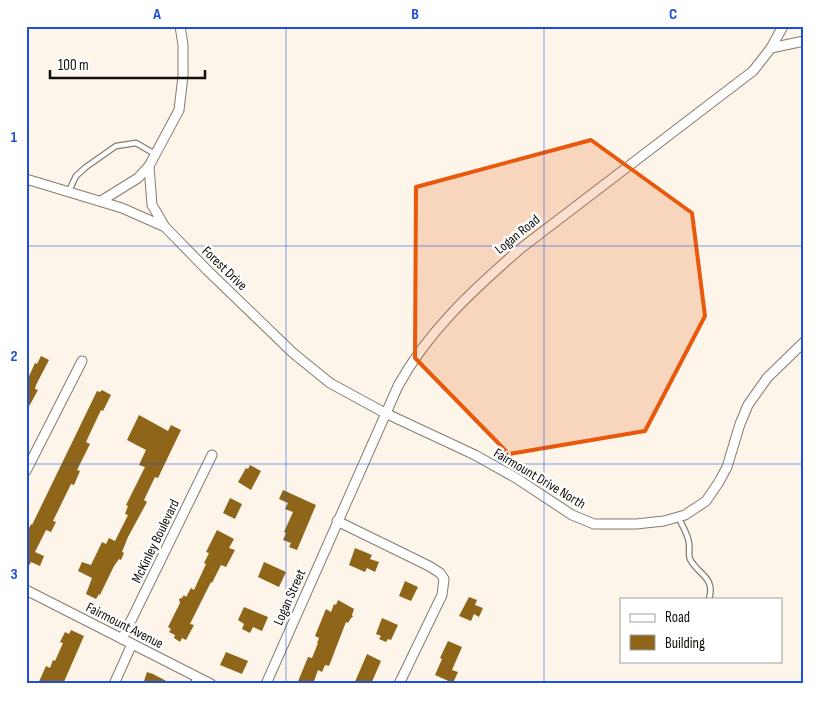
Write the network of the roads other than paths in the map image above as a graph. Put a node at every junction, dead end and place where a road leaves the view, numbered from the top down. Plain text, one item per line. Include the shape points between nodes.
1 (180, 26) edge
2 (783, 26) edge
3 (804, 41) edge
4 (771, 48) junction
5 (155, 154) junction
6 (149, 166) junction
7 (26, 179) edge
8 (68, 193) junction
9 (101, 201) junction
10 (166, 227) junction
11 (804, 342) edge
12 (82, 361) dead end
13 (385, 413) junction
14 (212, 454) dead end
15 (26, 472) edge
16 (678, 518) junction
17 (337, 521) junction
18 (26, 590) edge
19 (709, 598) edge
20 (122, 639) junction
21 (132, 644) junction
22 (194, 680) edge
23 (114, 684) edge
24 (210, 684) edge
25 (266, 684) edge
26 (399, 684) edge

1 - 5 street via 183,45 179,110
2 - 4 street, Logan Road
3 - 4 street
4 - 13 street, Logan Road via 753,71 734,87 595,190 484,280 456,307 416,355
5 - 6 street
5 - 8 lane via 136,143 116,146 76,176
6 - 9 street via 138,178
6 - 10 street via 152,205
7 - 8 street, Forest Drive
8 - 9 street, Forest Drive
9 - 10 street, Forest Drive
10 - 13 street, Forest Drive via 312,369
11 - 16 street, Fairmount Drive North via 767,378 748,405 727,466 710,496 696,509
12 - 15 street
13 - 16 street, Fairmount Drive North via 474,455 583,520 609,525
13 - 17 street, Logan Road
14 - 20 street, McKinley Boulevard
16 - 19 lane via 690,544 689,557 708,579
17 - 25 street, Logan Street
17 - 26 street via 443,576 442,595
18 - 20 street, Fairmount Avenue
20 - 21 street, Fairmount Avenue
21 - 22 street, Fairmount Avenue
21 - 23 street
22 - 24 street, Fairmount Avenue

